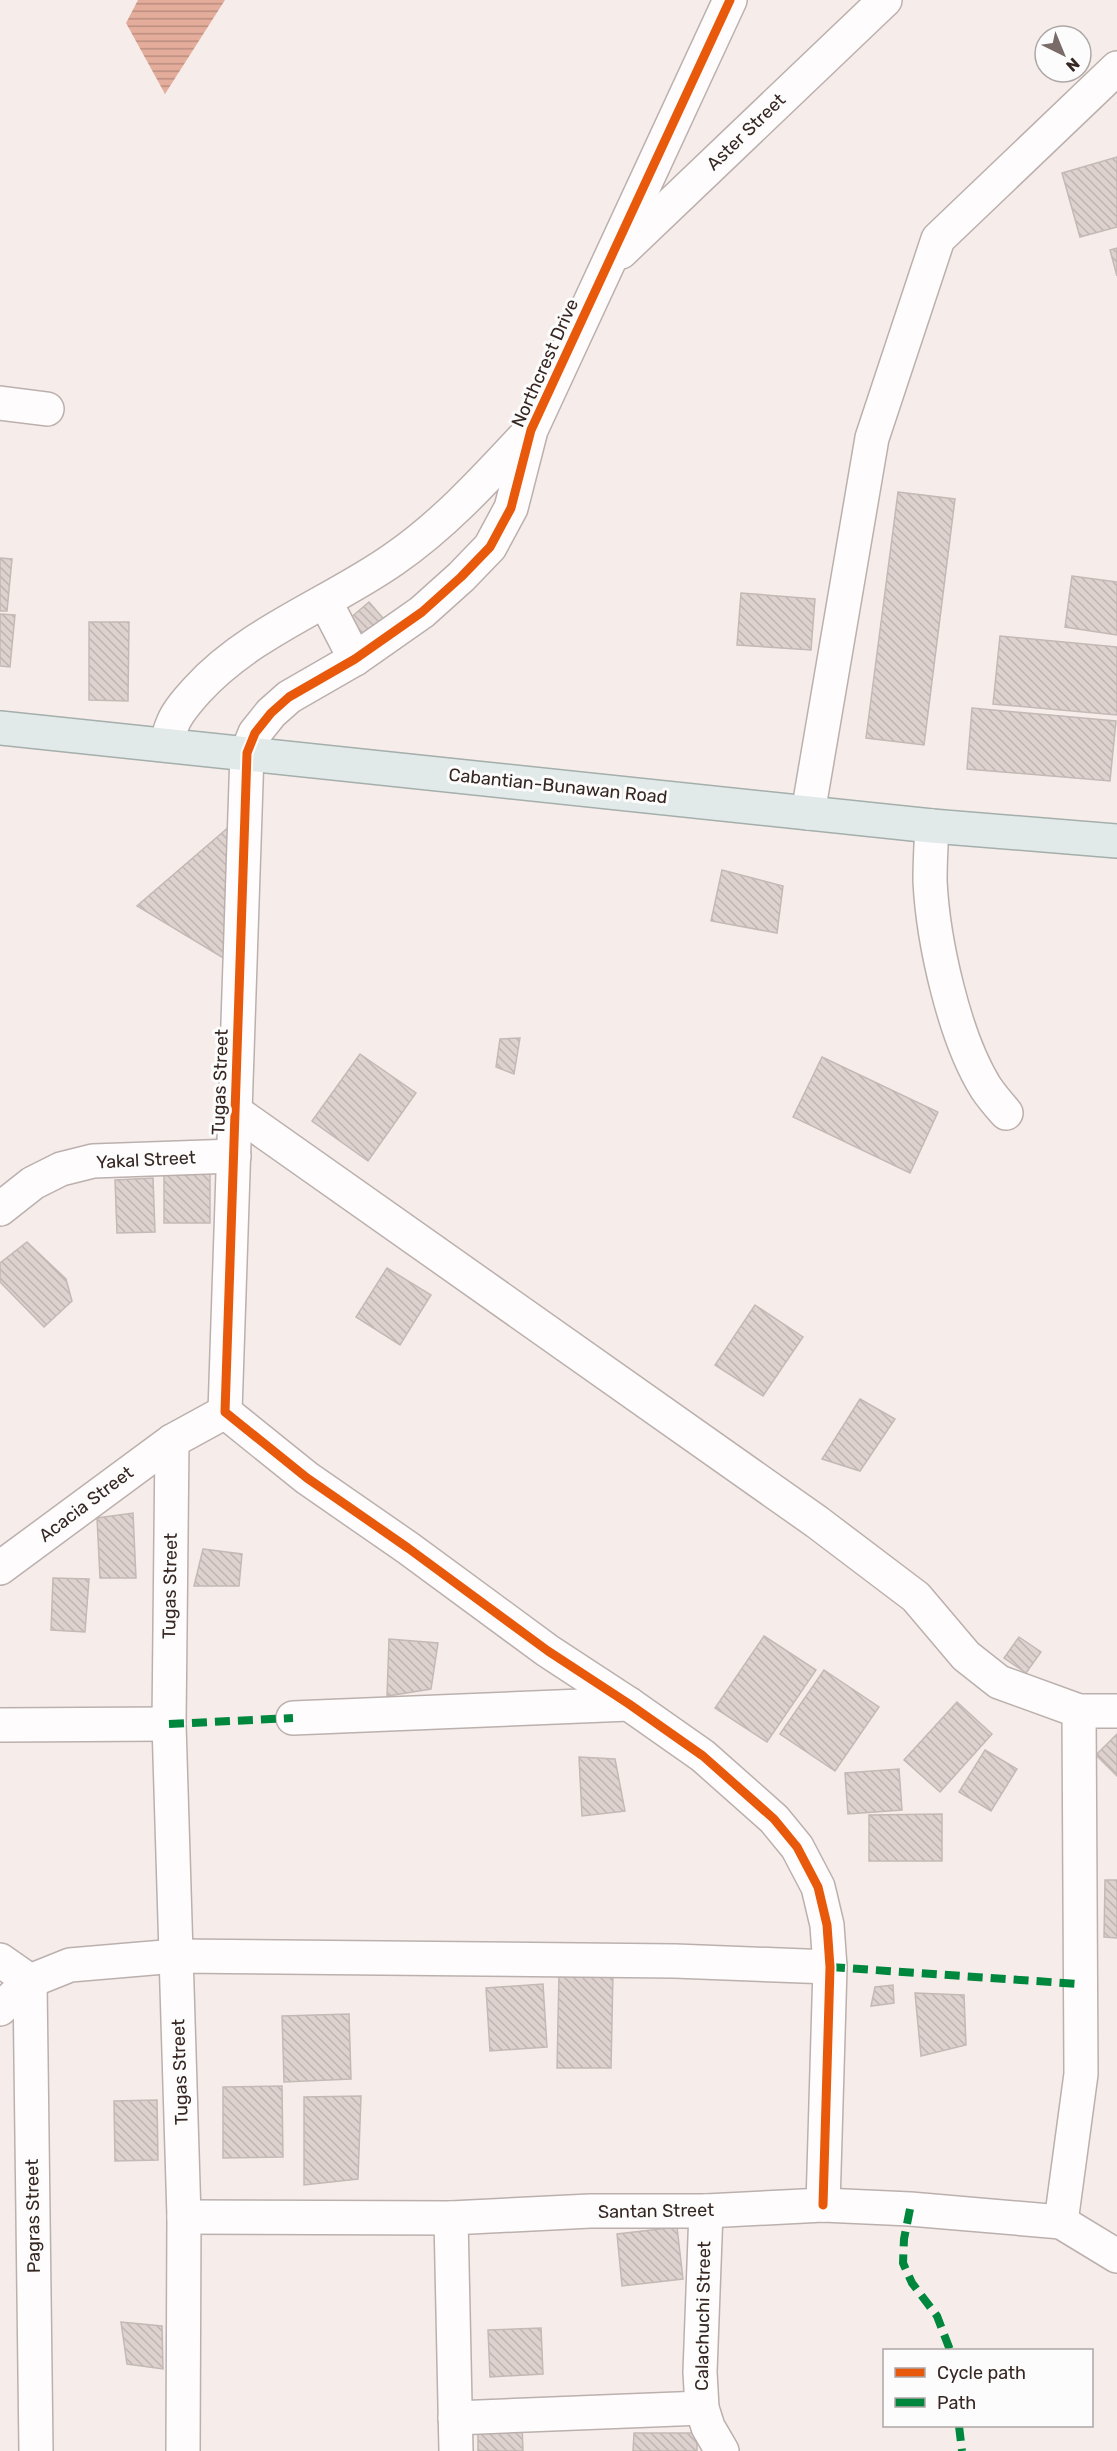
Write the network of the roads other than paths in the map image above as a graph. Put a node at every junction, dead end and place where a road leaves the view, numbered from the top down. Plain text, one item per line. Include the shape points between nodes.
1 (730, 0) edge
2 (885, 0) edge
3 (1117, 68) edge
4 (608, 264) junction
5 (0, 403) edge
6 (48, 409) dead end
7 (531, 430) junction
8 (326, 601) junction
9 (355, 659) junction
10 (0, 728) edge
11 (166, 745) junction
12 (247, 753) junction
13 (808, 813) junction
14 (932, 826) junction
15 (1117, 842) edge
16 (236, 1112) junction
17 (1006, 1113) dead end
18 (234, 1156) junction
19 (0, 1209) edge
20 (225, 1412) junction
21 (172, 1441) junction
22 (0, 1568) edge
23 (629, 1704) junction
24 (1080, 1711) junction
25 (1117, 1711) edge
26 (293, 1718) dead end
27 (169, 1724) junction
28 (0, 1725) edge
29 (176, 1956) junction
30 (0, 1960) edge
31 (830, 1967) junction
32 (30, 1981) junction
33 (0, 2008) edge
34 (823, 2205) junction
35 (706, 2211) junction
36 (184, 2217) junction
37 (451, 2218) junction
38 (1062, 2222) junction
39 (1117, 2256) edge
40 (702, 2408) junction
41 (455, 2418) junction
42 (36, 2451) edge
43 (183, 2451) edge
44 (456, 2451) edge
45 (723, 2451) edge

1 - 4 street, Northcrest Drive
2 - 4 street, Aster Street
3 - 13 street via 938,239 872,438
4 - 7 street, Northcrest Drive
5 - 6 street
7 - 8 street, Northcrest Drive via 472,492 396,558
7 - 9 street, Northcrest Drive via 511,508 490,547 422,612
8 - 9 street
8 - 11 street, Northcrest Drive via 256,641 204,682 173,722
9 - 12 street, Northcrest Drive via 289,697 255,734
10 - 11 main road, Cabantian-Bunawan Road
11 - 12 main road, Cabantian-Bunawan Road
12 - 13 main road, Cabantian-Bunawan Road
12 - 16 street, Tugas Street
13 - 14 main road, Cabantian-Bunawan Road
14 - 15 main road, Cabantian-Bunawan Road
14 - 17 street via 930,881 952,1003 986,1088
16 - 18 street, Tugas Street
16 - 24 street via 817,1522 916,1597 966,1656 999,1682
18 - 19 street, Yakal Street via 93,1161 61,1169 33,1183
18 - 20 street, Tugas Street
20 - 21 street
20 - 23 street via 308,1478 548,1651
21 - 22 street, Acacia Street
21 - 27 street, Tugas Street
23 - 26 street
23 - 31 street via 703,1756 774,1819 797,1847 818,1887 827,1924
24 - 25 street
24 - 38 street via 1081,2074
27 - 28 street
27 - 29 street, Tugas Street
29 - 31 street via 675,1961
29 - 32 street via 69,1965
29 - 36 street, Tugas Street
30 - 32 street
31 - 34 street
32 - 33 street
32 - 42 street, Pagras Street
34 - 35 street, Santan Street
34 - 38 street, Santan Street
35 - 37 street, Santan Street via 590,2211
35 - 40 street, Calachuchi Street
36 - 37 street, Santan Street
36 - 43 street, Tugas Street
37 - 41 street
38 - 39 street, Santan Street
40 - 41 street
40 - 45 street, Calachuchi Street
41 - 44 street

